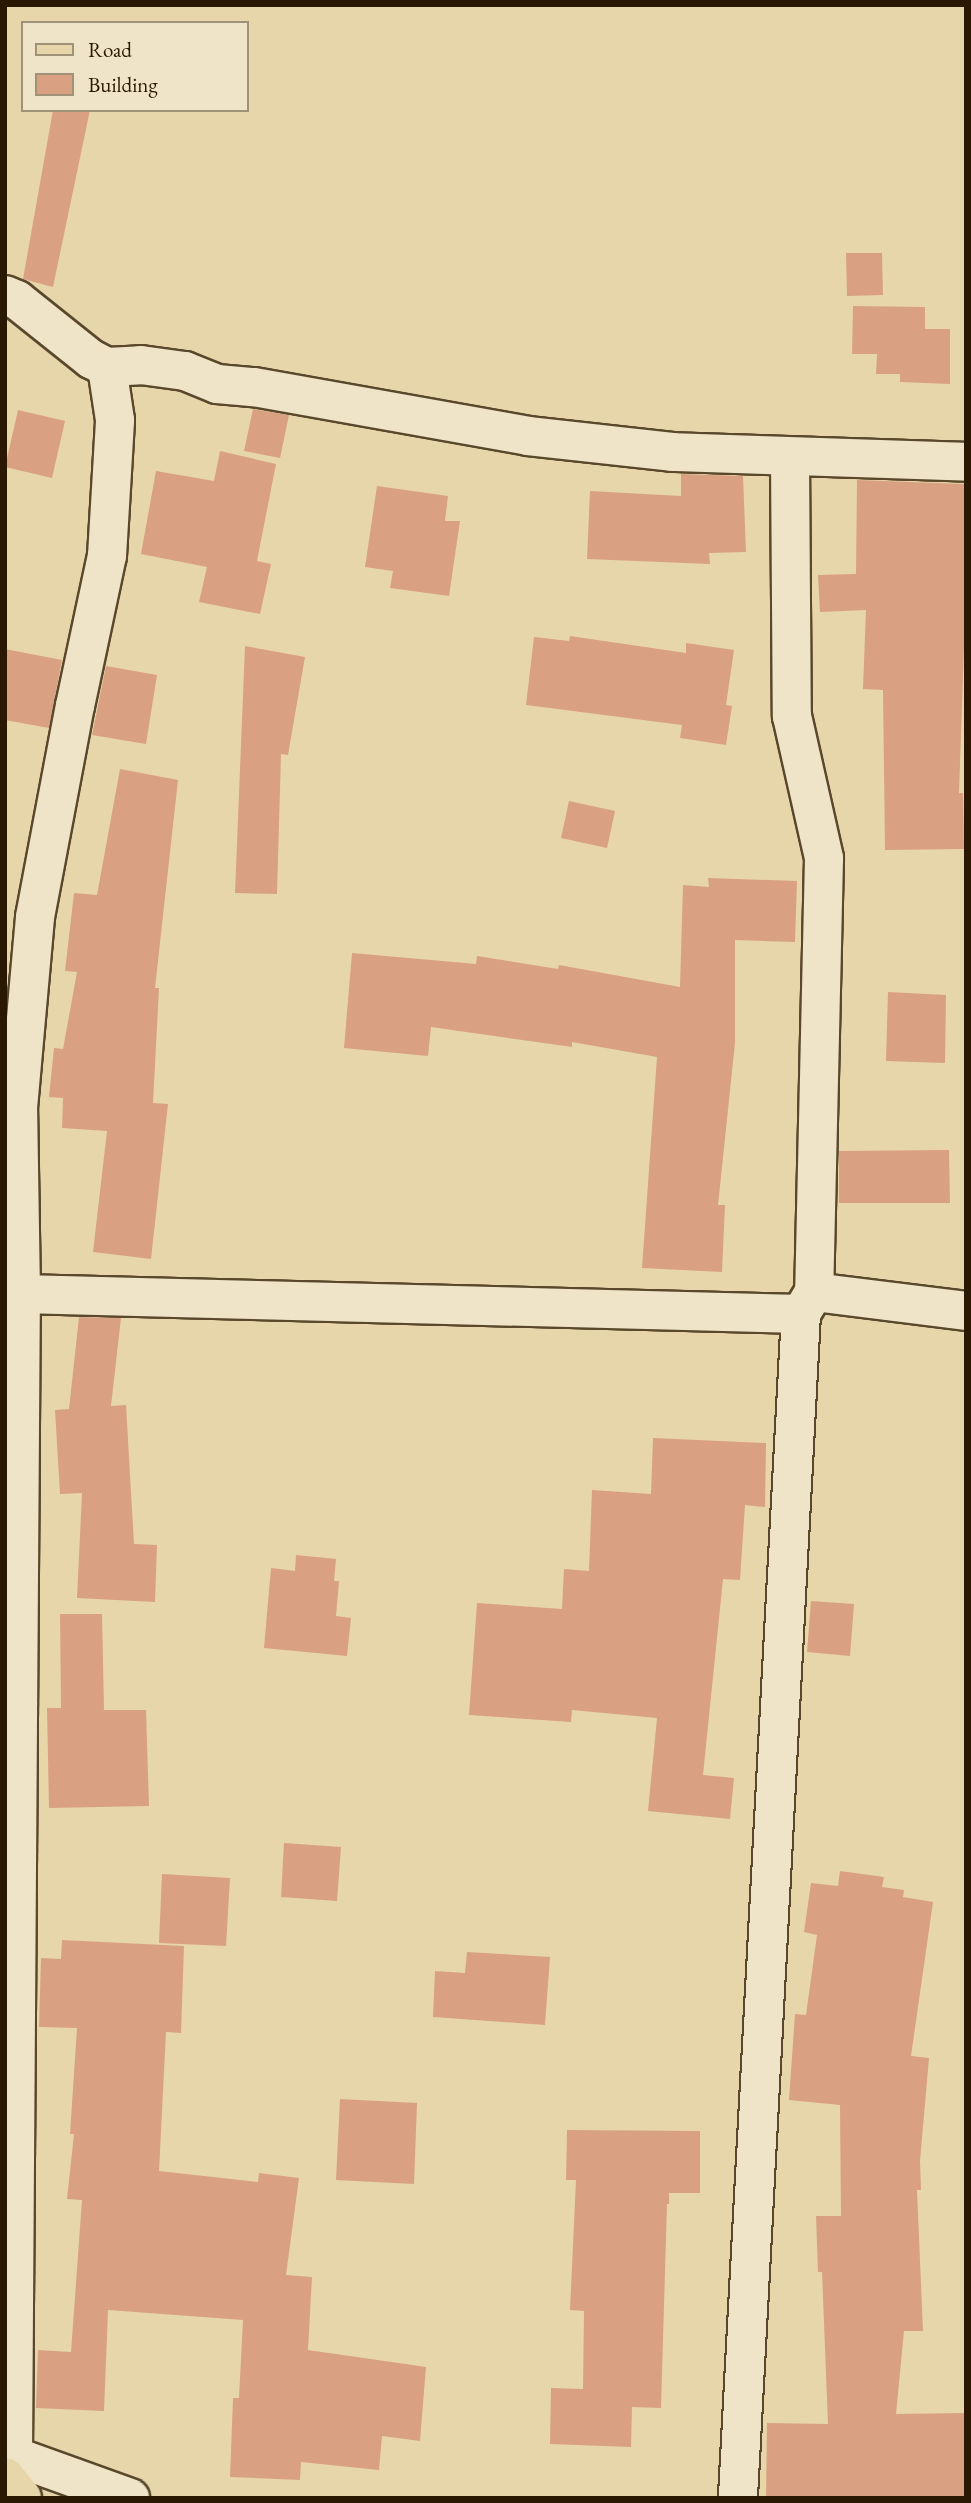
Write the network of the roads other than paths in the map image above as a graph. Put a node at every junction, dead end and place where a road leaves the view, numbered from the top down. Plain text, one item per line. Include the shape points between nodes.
1 (5, 295) edge
2 (107, 367) junction
3 (790, 458) junction
4 (966, 462) edge
5 (21, 1294) junction
6 (807, 1303) junction
7 (966, 1311) edge
8 (8, 2462) edge
9 (22, 2498) edge
10 (130, 2498) edge
11 (738, 2498) edge

1 - 2 street
2 - 3 street via 141,365 185,371 217,384 528,436 673,452
2 - 5 street via 115,420 107,556 35,917 18,1108
3 - 4 street
3 - 6 street via 792,716 824,858
5 - 6 street
5 - 8 street
6 - 7 street
6 - 11 street
8 - 9 main road
8 - 10 street

